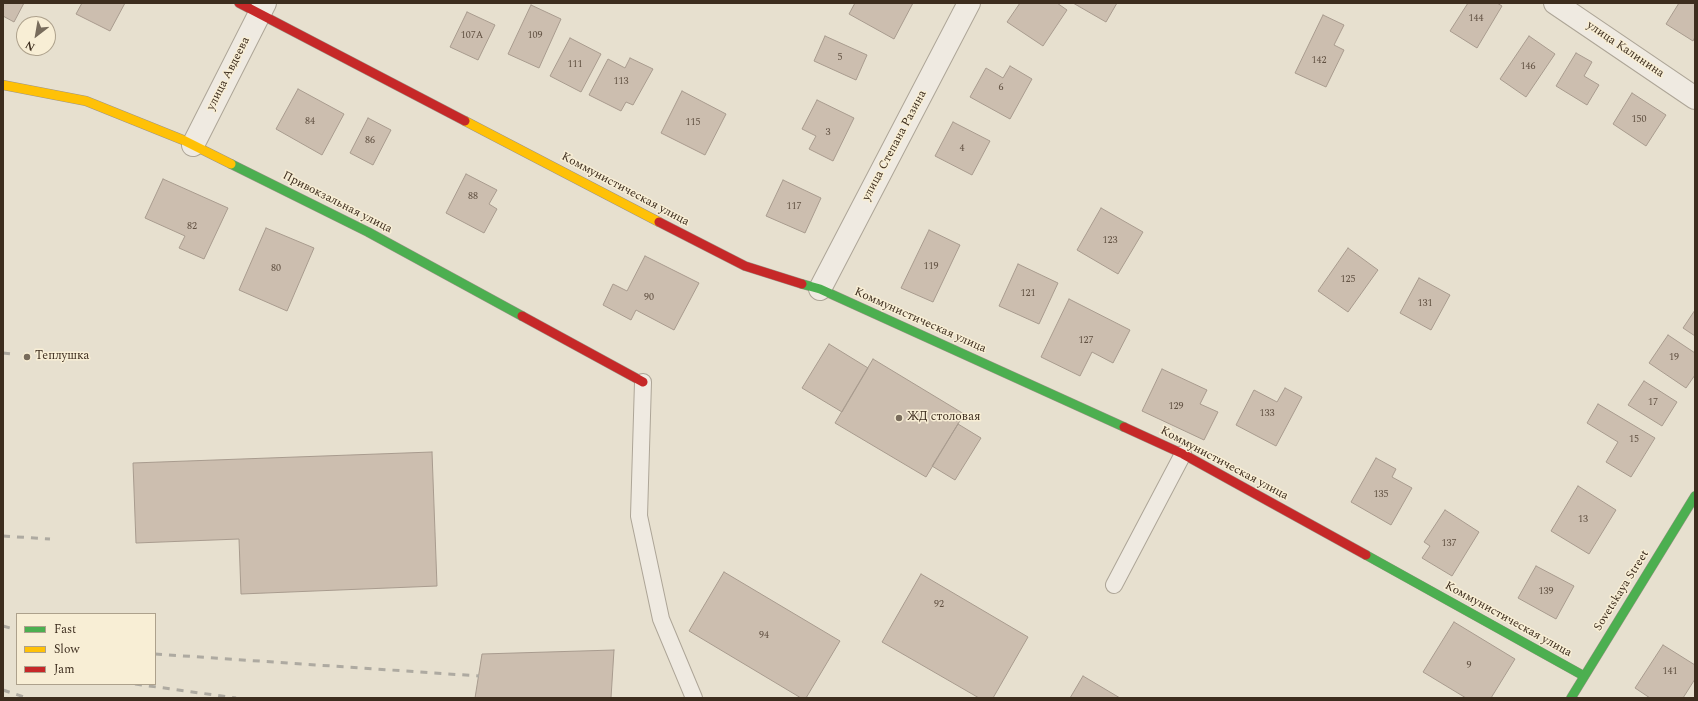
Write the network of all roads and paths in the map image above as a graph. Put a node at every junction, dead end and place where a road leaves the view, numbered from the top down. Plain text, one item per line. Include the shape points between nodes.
1 (239, 3) edge
2 (969, 3) edge
3 (1555, 3) edge
4 (263, 8) edge
5 (3, 85) edge
6 (1695, 98) edge
7 (193, 145) junction
8 (820, 289) junction
9 (643, 382) joint
10 (1183, 454) junction
11 (1695, 496) edge
12 (1114, 585) dead end
13 (1584, 676) junction
14 (694, 698) edge
15 (1571, 698) edge

1 - 4 street, Коммунистическая улица
2 - 8 street, улица Степана Разина
3 - 6 street, улица Калинина
4 - 7 street, улица Авдеева
4 - 8 street, Коммунистическая улица via 745,266
5 - 7 street, Привокзальная улица via 86,101
7 - 9 street, Привокзальная улица via 368,232
8 - 10 street, Коммунистическая улица
9 - 14 lane via 639,516 662,619
10 - 12 lane
10 - 13 street, Коммунистическая улица
11 - 13 street, Sovetskaya Street
13 - 15 street, Sovetskaya Street

